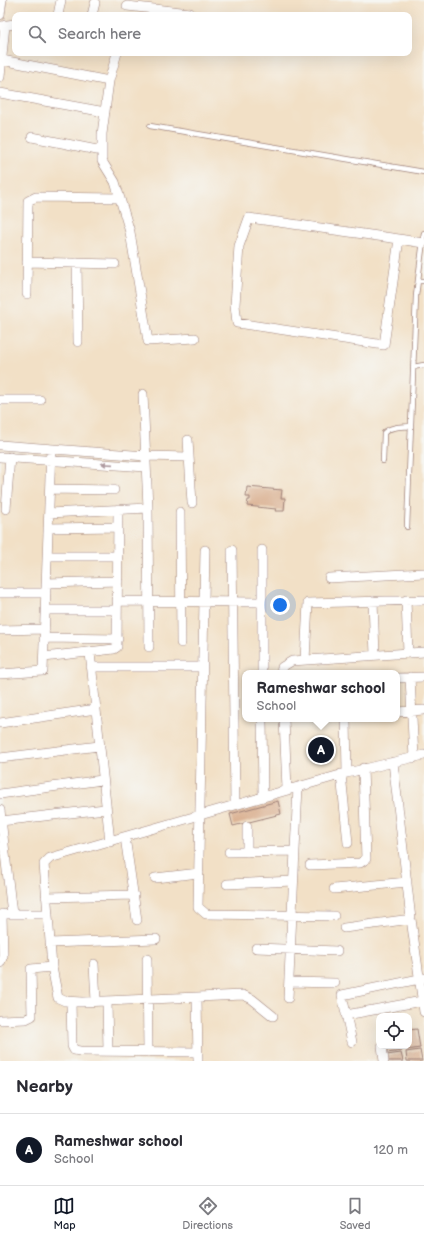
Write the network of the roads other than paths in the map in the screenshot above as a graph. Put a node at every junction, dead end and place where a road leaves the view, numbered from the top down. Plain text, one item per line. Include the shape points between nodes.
1 (2, 0) edge
2 (61, 0) edge
3 (95, 3) dead end
4 (127, 7) edge
5 (59, 12) edge
6 (93, 12) edge
7 (172, 12) edge
8 (0, 15) edge
9 (3, 26) edge
10 (117, 56) edge
11 (2, 60) junction
12 (0, 77) edge
13 (109, 80) junction
14 (0, 93) edge
15 (104, 112) junction
16 (150, 126) dead end
17 (32, 137) dead end
18 (102, 151) junction
19 (424, 172) edge
20 (120, 198) junction
21 (424, 233) edge
22 (399, 239) junction
23 (423, 243) junction
24 (27, 262) junction
25 (77, 263) junction
26 (115, 264) dead end
27 (418, 281) junction
28 (424, 281) edge
29 (27, 294) dead end
30 (195, 338) dead end
31 (78, 342) dead end
32 (424, 365) edge
33 (413, 366) junction
34 (143, 394) dead end
35 (0, 400) edge
36 (40, 400) dead end
37 (411, 426) junction
38 (188, 440) dead end
39 (0, 445) edge
40 (51, 449) junction
41 (146, 456) junction
42 (0, 457) edge
43 (10, 457) junction
44 (189, 457) junction
45 (51, 461) junction
46 (383, 461) dead end
47 (146, 467) junction
48 (50, 489) junction
49 (114, 490) dead end
50 (192, 503) dead end
51 (148, 508) junction
52 (6, 509) dead end
53 (118, 509) junction
54 (180, 512) dead end
55 (49, 513) junction
56 (118, 526) junction
57 (48, 528) junction
58 (407, 528) dead end
59 (204, 550) dead end
60 (232, 550) dead end
61 (262, 550) dead end
62 (47, 556) junction
63 (118, 556) junction
64 (424, 573) edge
65 (329, 578) dead end
66 (118, 581) junction
67 (46, 583) junction
68 (0, 593) edge
69 (46, 593) junction
70 (406, 600) junction
71 (424, 600) edge
72 (150, 601) junction
73 (180, 601) junction
74 (204, 601) junction
75 (373, 601) junction
76 (232, 602) junction
77 (262, 602) junction
78 (117, 606) junction
79 (46, 610) junction
80 (1, 630) edge
81 (45, 634) junction
82 (118, 639) junction
83 (181, 643) dead end
84 (149, 648) dead end
85 (424, 652) edge
86 (90, 653) junction
87 (408, 653) junction
88 (375, 655) junction
89 (44, 657) junction
90 (304, 660) junction
91 (91, 667) junction
92 (202, 667) junction
93 (262, 670) edge
94 (282, 670) edge
95 (0, 674) edge
96 (410, 677) junction
97 (400, 678) edge
98 (424, 678) edge
99 (96, 709) junction
100 (424, 710) edge
101 (411, 711) junction
102 (400, 712) edge
103 (0, 722) edge
104 (262, 722) edge
105 (284, 722) edge
106 (346, 722) edge
107 (99, 746) junction
108 (424, 755) edge
109 (0, 758) edge
110 (414, 758) junction
111 (394, 762) junction
112 (363, 768) junction
113 (344, 774) junction
114 (102, 780) junction
115 (298, 787) junction
116 (288, 789) junction
117 (0, 794) edge
118 (263, 796) junction
119 (235, 805) junction
120 (105, 809) junction
121 (199, 816) junction
122 (1, 817) edge
123 (247, 826) dead end
124 (125, 837) junction
125 (110, 842) junction
126 (348, 843) dead end
127 (2, 848) edge
128 (294, 850) junction
129 (229, 852) dead end
130 (247, 852) junction
131 (310, 865) dead end
132 (199, 873) junction
133 (4, 878) edge
134 (155, 878) dead end
135 (293, 881) junction
136 (407, 882) junction
137 (227, 884) dead end
138 (334, 889) dead end
139 (134, 895) junction
140 (46, 897) junction
141 (1, 914) edge
142 (12, 914) junction
143 (48, 914) junction
144 (291, 916) junction
145 (334, 916) dead end
146 (411, 919) junction
147 (137, 920) dead end
148 (344, 928) dead end
149 (156, 939) dead end
150 (50, 943) junction
151 (256, 948) dead end
152 (290, 950) junction
153 (337, 951) dead end
154 (147, 959) dead end
155 (0, 963) edge
156 (94, 964) dead end
157 (52, 967) junction
158 (422, 979) edge
159 (289, 982) junction
160 (335, 983) dead end
161 (197, 998) junction
162 (288, 998) dead end
163 (148, 999) junction
164 (96, 1001) junction
165 (107, 1001) junction
166 (71, 1002) junction
167 (423, 1007) edge
168 (346, 1015) junction
169 (273, 1016) dead end
170 (1, 1020) edge
171 (352, 1042) dead end
172 (382, 1049) edge
173 (148, 1052) junction
174 (113, 1055) edge
175 (197, 1056) edge
176 (384, 1061) edge

1 - 8 street
2 - 5 street
3 - 6 street
4 - 7 street
9 - 11 street
10 - 13 street
11 - 12 street
11 - 13 street
13 - 15 street
14 - 15 street
15 - 18 street
16 - 19 lane
17 - 18 street
18 - 20 street via 102,161 115,182
20 - 24 street via 31,198 26,205
20 - 30 street via 130,232 148,341
21 - 23 lane
22 - 22 street via 249,218 239,246 235,305 237,323 384,345
22 - 23 street
23 - 27 lane
24 - 25 street
24 - 29 street
25 - 26 street
25 - 31 street
27 - 28 lane
27 - 33 lane
32 - 33 lane
33 - 37 lane
34 - 41 street
35 - 36 street
37 - 46 lane via 390,428 384,433
37 - 58 lane
38 - 44 street
39 - 40 street
40 - 41 street
40 - 45 street
41 - 44 street
41 - 47 street
42 - 43 street
43 - 45 street
43 - 52 street
44 - 50 street
47 -> 45 street
45 - 48 street
47 - 51 street
48 - 49 street
48 - 55 street
51 - 53 street
51 - 72 street
53 - 55 street
53 - 56 street
54 - 73 street
55 - 57 street
56 - 57 street
56 - 63 street
57 - 62 street
59 - 74 street
60 - 76 street
61 - 77 street
62 - 63 street
62 - 67 street
63 - 66 street
64 - 65 street
66 - 67 street
66 - 78 street
67 - 69 street
68 - 69 street
69 - 79 street
70 - 71 street
70 - 75 street
70 - 87 street
72 - 73 street
72 - 78 street
72 - 84 street
73 - 74 street
73 - 83 street
74 - 76 street
74 - 92 street
75 - 88 street
75 - 90 street via 308,602
76 - 77 street
76 - 119 street
77 - 93 street
78 - 79 street
78 - 82 street
79 - 81 street
80 - 81 street
81 - 82 street
81 - 89 street
82 - 86 street via 117,647 114,649
85 - 87 street
86 - 89 street
86 - 91 street
87 - 88 street
88 - 90 street
89 - 95 street via 43,671
90 - 94 street via 286,663
91 - 92 street
91 - 99 street
92 - 121 street
96 - 97 street
96 - 98 street
96 - 101 street
99 - 103 street
99 - 107 street
100 - 101 street
101 - 102 street
101 - 110 street
104 - 118 street
105 - 116 street
106 - 113 street
107 - 109 street
107 - 114 street
108 - 110 street
110 - 111 street
111 - 112 street
111 - 136 street
112 - 113 street
112 - 131 street via 366,859 360,863
113 - 115 street
113 - 126 street
114 - 117 street
114 - 120 street
115 - 116 street
115 - 128 street
116 - 118 street
118 - 119 street
119 - 121 street
120 - 122 street
120 - 125 street
121 - 124 street
121 - 132 street
122 - 127 street
123 - 130 street
124 - 125 street
124 - 139 street
125 - 140 street via 50,858 44,864
127 - 133 street
128 - 130 street
128 - 135 street
129 - 130 street
132 - 134 street
132 - 144 street via 198,907 206,914
133 - 142 street
135 - 137 street
135 - 144 street
136 - 138 street
136 - 146 street
139 - 140 street
139 - 147 street
140 - 143 street
141 - 142 street
141 - 155 street via 3,956
142 - 143 street
143 - 150 street
144 - 145 street
144 - 152 street
146 - 148 street
146 - 158 street
149 - 150 street
150 - 157 street
151 - 152 street
152 - 153 street
152 - 159 street
154 - 163 street
156 - 164 street
157 - 166 street via 58,998
157 - 170 street via 31,969 32,1016 26,1019
158 - 167 street
158 - 168 street via 342,995
159 - 160 street
159 - 162 street
161 - 163 street
161 - 169 street via 243,996 252,999
161 - 175 street
163 - 165 street
163 - 173 street
164 - 165 street
164 - 166 street
165 - 174 street
166 - 174 street via 74,1050
167 - 168 street
168 - 171 street
172 - 176 street
173 - 174 street
173 - 175 street

